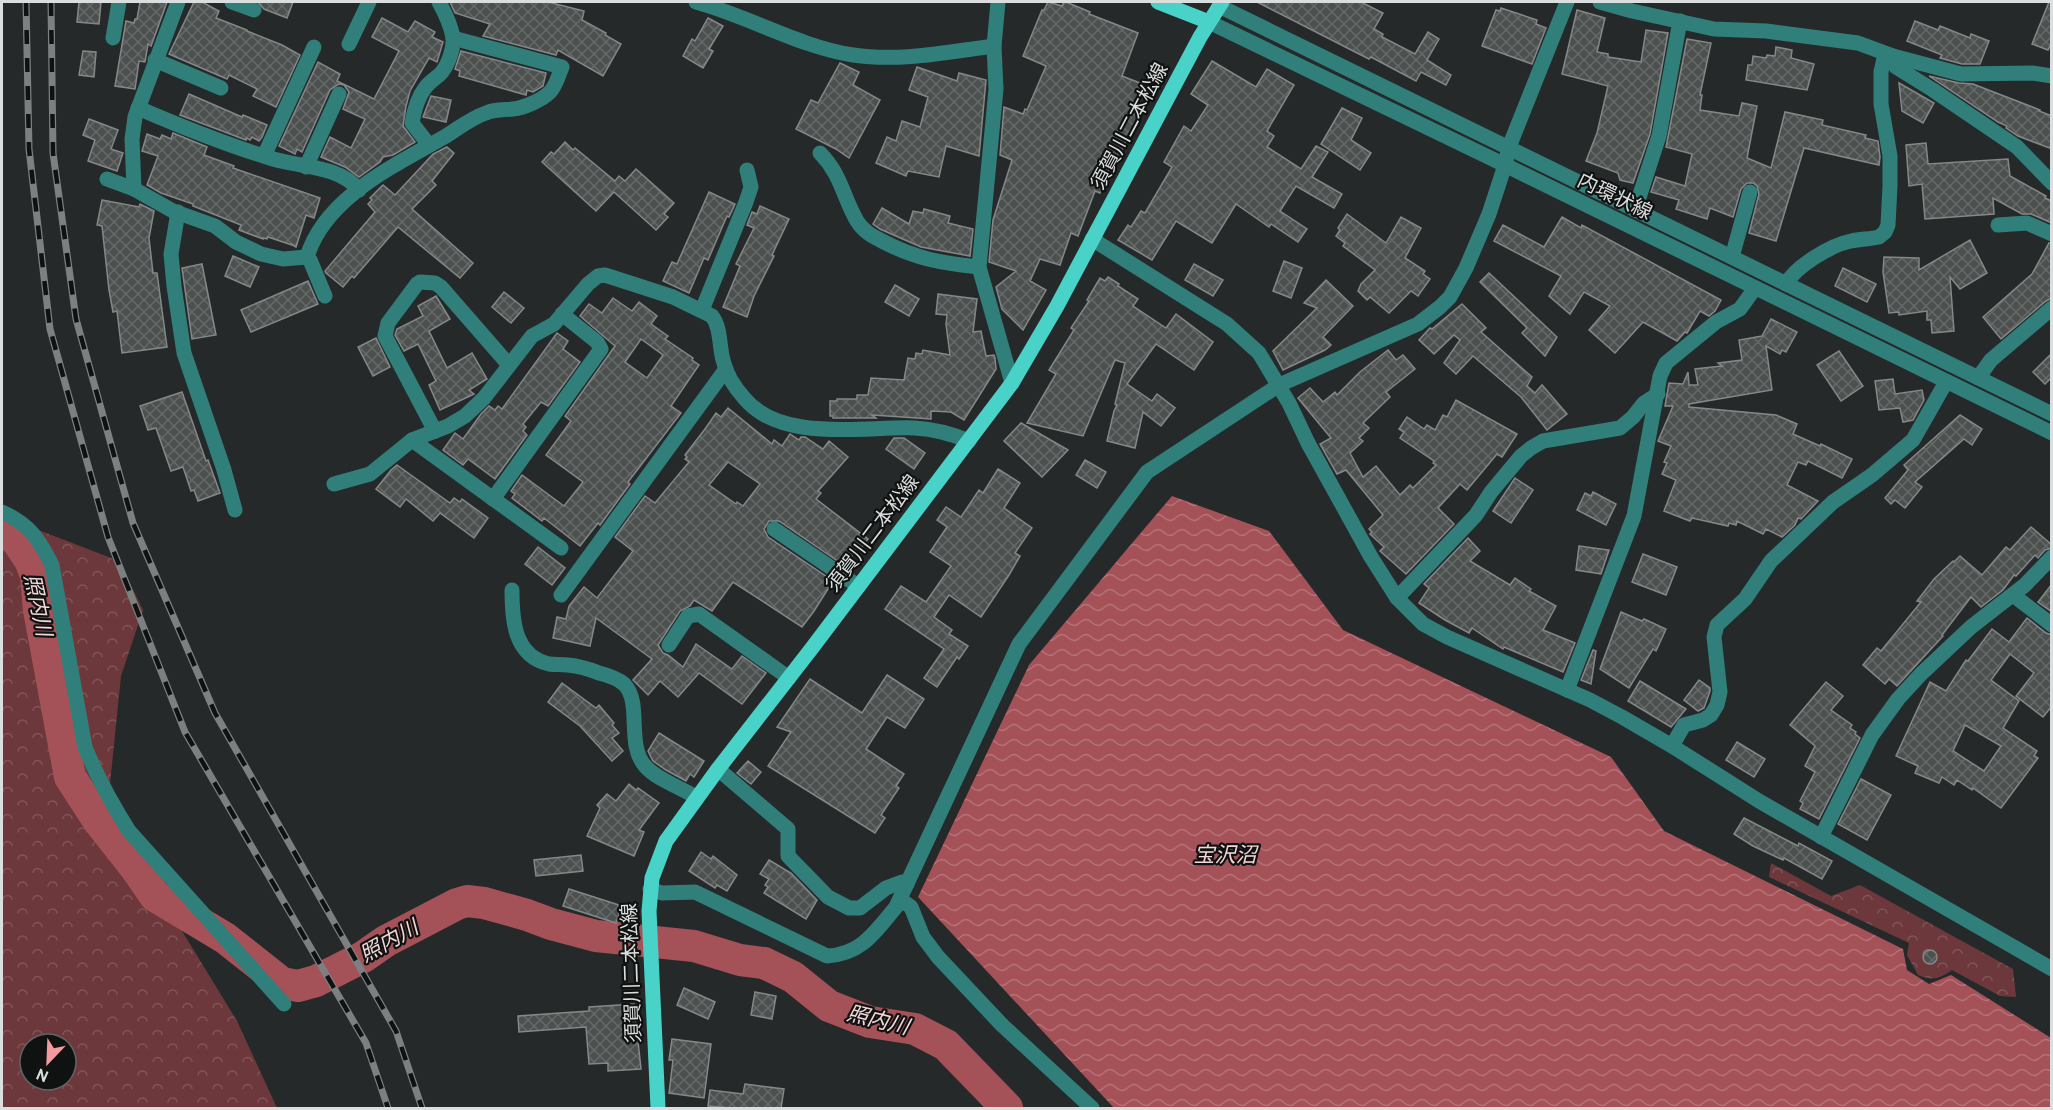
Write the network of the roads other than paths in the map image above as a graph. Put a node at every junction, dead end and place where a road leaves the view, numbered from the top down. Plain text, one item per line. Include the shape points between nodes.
1 (119, 2) edge
2 (178, 2) edge
3 (232, 2) edge
4 (369, 2) edge
5 (440, 2) edge
6 (696, 2) edge
7 (999, 2) edge
8 (1158, 2) edge
9 (1567, 2) edge
10 (1600, 2) edge
11 (1216, 3) edge
12 (254, 10) dead end
13 (1680, 21) junction
14 (1209, 22) junction
15 (113, 38) dead end
16 (453, 38) junction
17 (349, 44) dead end
18 (994, 46) junction
19 (314, 47) dead end
20 (1889, 55) junction
21 (155, 60) junction
22 (2052, 76) edge
23 (221, 88) dead end
24 (339, 94) dead end
25 (138, 108) junction
26 (429, 145) junction
27 (1509, 147) junction
28 (820, 153) dead end
29 (264, 156) junction
30 (1505, 165) junction
31 (306, 167) junction
32 (747, 170) dead end
33 (107, 179) dead end
34 (2052, 183) edge
35 (134, 189) junction
36 (359, 190) junction
37 (1750, 192) dead end
38 (1635, 210) junction
39 (178, 212) junction
40 (1998, 225) dead end
41 (2052, 234) edge
42 (1092, 239) junction
43 (307, 257) junction
44 (1732, 257) junction
45 (978, 267) junction
46 (1786, 284) junction
47 (1755, 288) junction
48 (325, 296) dead end
49 (2052, 308) edge
50 (702, 310) junction
51 (562, 314) junction
52 (509, 365) junction
53 (726, 369) junction
54 (1978, 378) junction
55 (1946, 381) junction
56 (1011, 383) junction
57 (1279, 385) junction
58 (1658, 394) junction
59 (2052, 414) edge
60 (435, 431) junction
61 (2052, 433) edge
62 (412, 440) junction
63 (969, 441) junction
64 (334, 484) dead end
65 (493, 499) junction
66 (235, 510) dead end
67 (2, 512) edge
68 (774, 529) dead end
69 (561, 548) dead end
70 (2052, 557) edge
71 (858, 586) junction
72 (512, 590) dead end
73 (561, 595) dead end
74 (2013, 595) junction
75 (1397, 598) junction
76 (2052, 625) edge
77 (669, 645) dead end
78 (789, 678) junction
79 (1567, 690) junction
80 (1672, 746) junction
81 (718, 769) junction
82 (697, 798) junction
83 (1821, 837) junction
84 (907, 884) junction
85 (650, 889) junction
86 (900, 899) junction
87 (2052, 969) edge
88 (284, 1004) dead end
89 (658, 1108) edge
90 (1092, 1108) edge

1 - 15 street
2 - 21 street
3 - 12 street
4 - 17 street
5 - 16 street
6 - 18 street via 818,47 851,55 904,57
7 - 18 street
8 - 14 main road, 内環状線
9 - 27 street
10 - 13 street
11 - 14 main road, 須賀川二本松線
11 - 27 street, 内環状線
13 - 20 street via 1714,29 1836,39
13 - 38 street via 1659,136
14 - 30 street, 内環状線
14 - 42 main road, 須賀川二本松線
16 - 26 street via 446,66 422,92 413,116 412,123
16 - 26 street via 562,67 551,91 535,102 487,112
18 - 45 street via 996,89
19 - 29 street
20 - 22 street via 1961,74
20 - 34 street via 1896,67 2017,147
20 - 46 street via 1881,72 1881,104 1890,156 1887,228 1880,237 1839,245 1798,269
21 - 23 street
21 - 25 street
24 - 31 street
25 - 29 street
25 - 35 street via 132,139
26 - 36 street
27 - 30 street
27 - 38 street, 内環状線
28 - 45 street via 835,172 856,220 865,231 913,256
29 - 31 street
30 - 47 street, 内環状線
30 - 57 street via 1489,214 1450,297 1418,324
31 - 36 street via 344,178
32 - 50 street via 751,187
33 - 35 street
35 - 39 street
36 - 43 street via 328,217
37 - 44 street
38 - 44 street, 内環状線
39 - 43 street via 215,226 261,254 283,259
39 - 66 street via 171,254 184,353
40 - 41 street via 2027,223
42 - 56 main road, 須賀川二本松線
42 - 57 street via 1227,324 1259,353
43 - 48 street
44 - 46 street, 内環状線
45 - 56 street
46 - 54 street, 内環状線
47 - 55 street, 内環状線
47 - 58 street via 1740,309 1716,322 1666,363
49 - 54 street via 1991,360
50 - 51 street via 605,275 588,284
50 - 53 street via 715,320
51 - 52 street via 532,336
51 - 65 street via 601,349
52 - 60 street via 465,416
52 - 60 street via 438,285 417,284 388,323 385,336
53 - 63 street via 747,402 776,422 844,430 937,430
53 - 73 street
54 - 59 street, 内環状線
55 - 61 street, 内環状線
55 - 80 street via 1913,440 1833,502 1766,566 1749,594 1717,625 1717,705 1703,720 1684,725
56 - 63 main road, 須賀川二本松線
57 - 75 street via 1348,518
57 - 84 street via 1147,472 1019,644
58 - 75 street via 1620,428 1543,441 1531,448 1476,515
58 - 79 street via 1634,516
60 - 62 street
62 - 64 street via 370,474
62 - 65 street
63 - 71 main road, 須賀川二本松線
65 - 69 street
67 - 88 street via 29,527 52,565 85,747 111,802 129,831
68 - 71 street
70 - 74 street
71 - 78 main road, 須賀川二本松線
72 - 82 street via 514,630 531,657 552,665 586,668 619,680 629,692 636,751 645,766
74 - 76 street
74 - 83 street via 1971,627 1898,699 1872,735
75 - 79 street via 1423,624 1447,637
77 - 78 street via 688,616 699,614
78 - 81 main road, 須賀川二本松線
79 - 80 street
80 - 83 street
81 - 82 main road, 須賀川二本松線
81 - 84 street via 788,829 788,856 828,897 843,906 860,908 886,888
82 - 85 main road, 須賀川二本松線 via 666,840
83 - 87 street
84 - 86 street
85 - 86 street via 710,897 826,956 860,947
85 - 89 main road, 須賀川二本松線
86 - 90 street via 911,907 923,937 938,957 1002,1025

